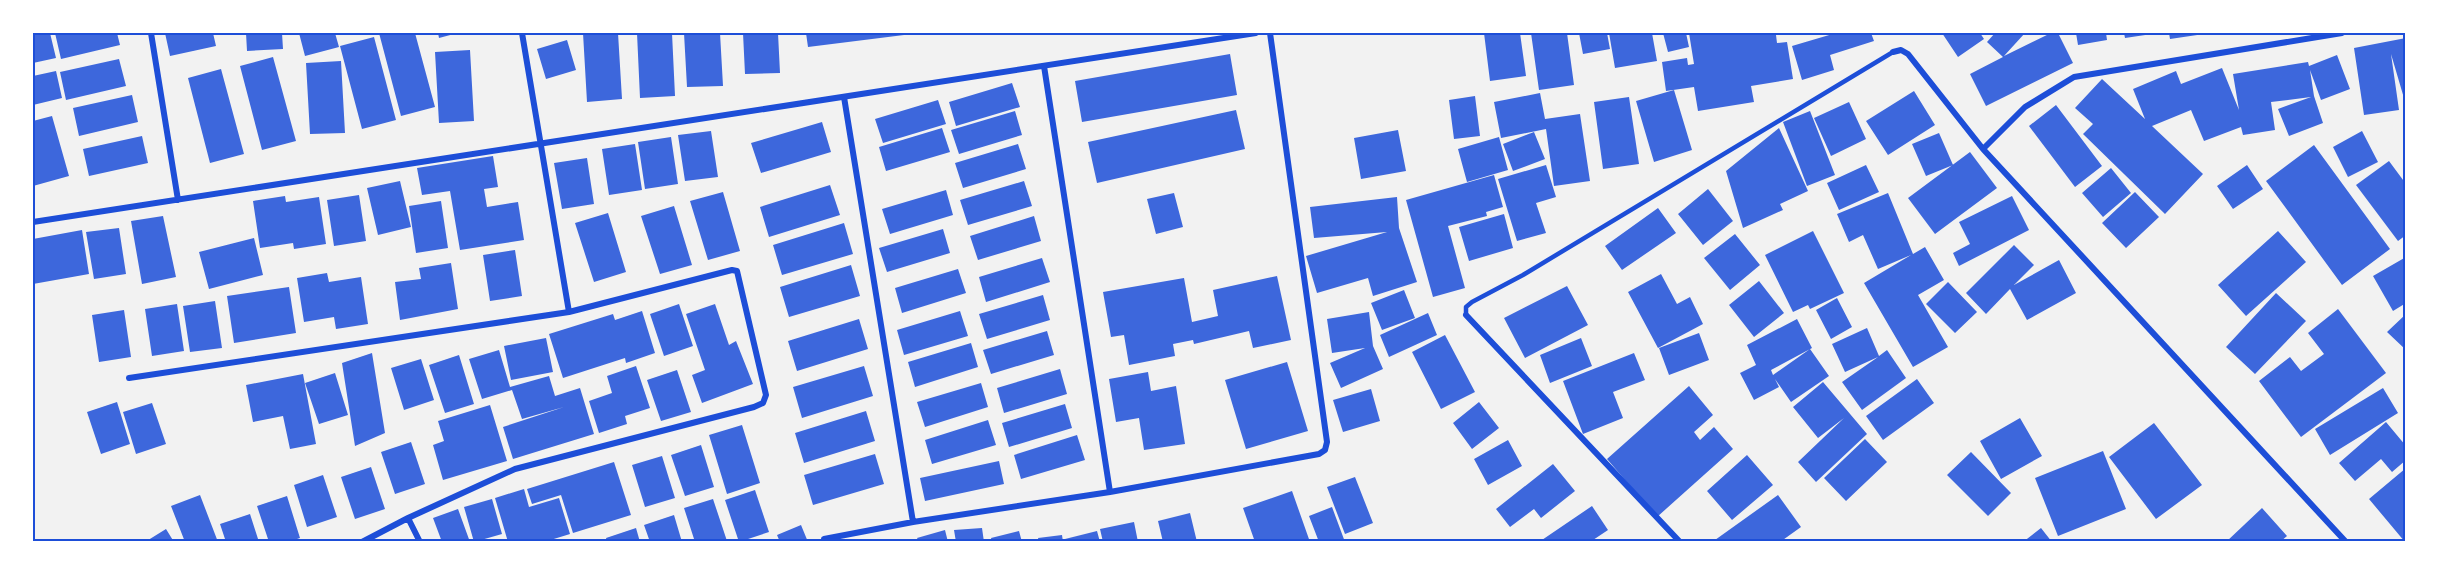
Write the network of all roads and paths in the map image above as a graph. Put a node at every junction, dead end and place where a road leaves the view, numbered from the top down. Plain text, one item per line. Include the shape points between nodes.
1 (151, 33) edge
2 (522, 33) edge
3 (1256, 33) edge
4 (1270, 33) edge
5 (2342, 33) edge
6 (1893, 52) joint
7 (1044, 66) junction
8 (844, 97) junction
9 (541, 145) junction
10 (1983, 149) junction
11 (178, 200) junction
12 (33, 222) edge
13 (569, 312) junction
14 (1466, 315) joint
15 (129, 378) dead end
16 (1110, 492) junction
17 (408, 518) junction
18 (913, 522) junction
19 (824, 539) dead end
20 (362, 542) edge
21 (420, 542) edge
22 (1680, 542) edge
23 (2346, 542) edge

1 - 11 street
2 - 9 street
3 - 7 street
4 - 16 street via 1327,442 1325,450
5 - 10 street via 2074,77 2025,106
6 - 10 street via 1908,54
6 - 14 lane via 1472,302 1466,307
7 - 8 street
7 - 16 street
8 - 9 street
8 - 18 street
9 - 11 street
9 - 13 street
10 - 23 street
11 - 12 street
13 - 15 street
13 - 17 street via 732,270 737,272 766,395 763,402 515,469
14 - 22 street
16 - 18 street
17 - 20 street
17 - 21 street
18 - 19 street

